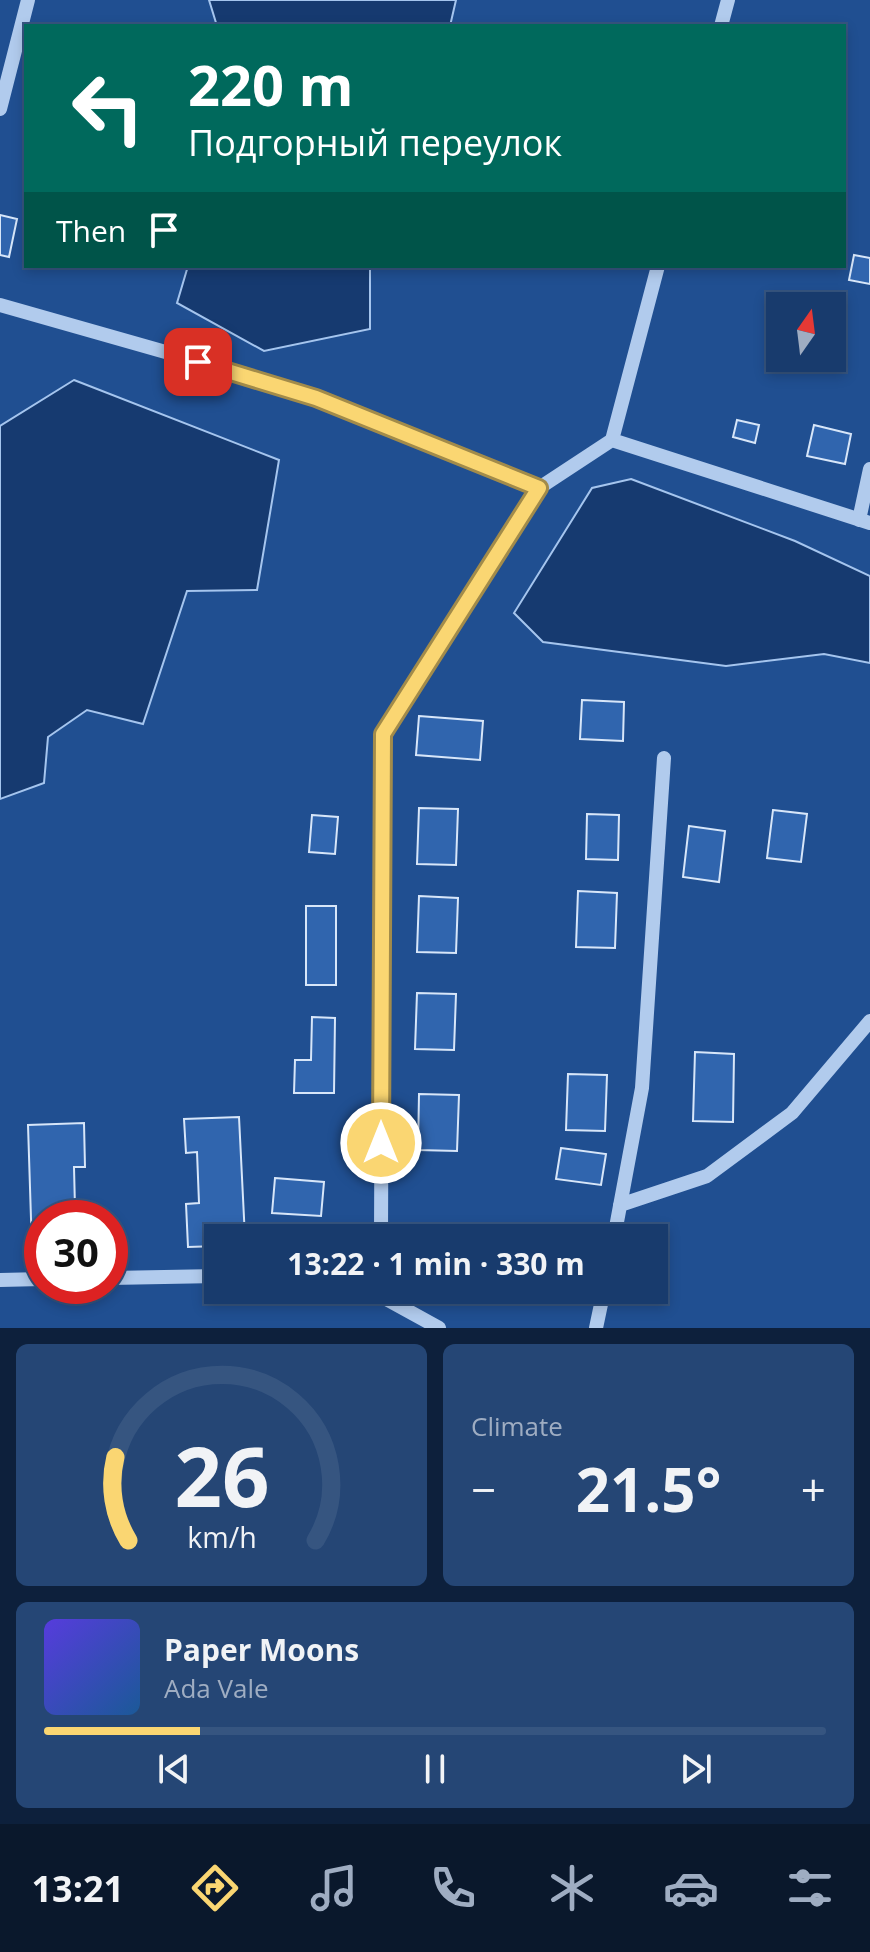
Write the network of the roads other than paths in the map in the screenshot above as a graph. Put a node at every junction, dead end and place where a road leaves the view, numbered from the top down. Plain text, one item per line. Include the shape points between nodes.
1 (28, 0) edge
2 (728, 0) edge
3 (722, 24) edge
4 (0, 109) edge
5 (657, 268) edge
6 (0, 305) edge
7 (612, 440) junction
8 (870, 469) edge
9 (539, 488) junction
10 (865, 521) edge
11 (664, 758) dead end
12 (870, 1021) edge
13 (620, 1205) junction
14 (381, 1224) edge
15 (617, 1224) edge
16 (204, 1276) edge
17 (128, 1278) edge
18 (24, 1279) edge
19 (0, 1280) edge
20 (399, 1304) edge
21 (601, 1304) edge
22 (439, 1328) edge
23 (596, 1328) edge

1 - 4 street
2 - 3 street
5 - 7 street
6 - 9 street via 316,398
7 - 9 street
7 - 10 street
8 - 10 street
9 - 14 street via 383,734
11 - 13 street via 642,1088
12 - 13 street via 792,1113 707,1176
13 - 15 street
16 - 17 street
18 - 19 street
20 - 22 street
21 - 23 street

